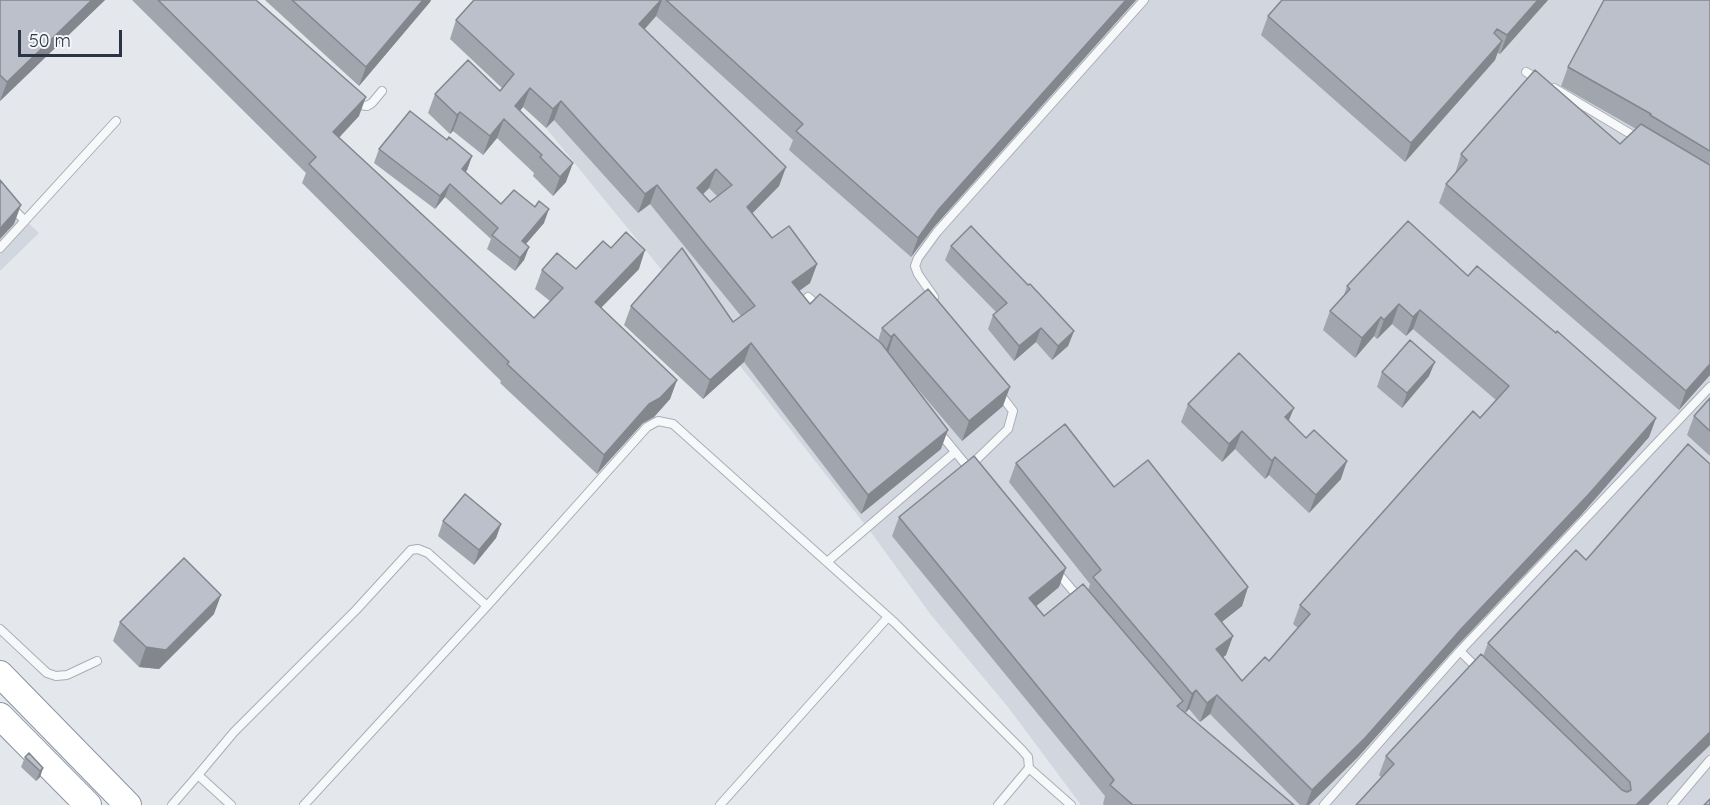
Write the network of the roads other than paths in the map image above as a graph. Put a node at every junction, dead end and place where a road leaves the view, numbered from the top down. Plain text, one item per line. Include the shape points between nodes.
1 (1144, 0) edge
2 (1526, 72) dead end
3 (382, 91) dead end
4 (346, 94) edge
5 (116, 121) dead end
6 (1649, 145) edge
7 (0, 195) edge
8 (25, 221) junction
9 (0, 248) edge
10 (808, 297) edge
11 (938, 303) edge
12 (825, 312) edge
13 (992, 382) edge
14 (1710, 387) edge
15 (934, 426) edge
16 (956, 452) junction
17 (969, 468) junction
18 (976, 477) edge
19 (827, 562) junction
20 (1054, 568) edge
21 (1085, 604) edge
22 (488, 606) junction
23 (888, 617) junction
24 (0, 629) edge
25 (1460, 651) junction
26 (97, 661) dead end
27 (0, 674) edge
28 (1485, 675) edge
29 (0, 716) edge
30 (1710, 760) edge
31 (1029, 768) junction
32 (198, 775) junction
33 (88, 805) edge
34 (128, 805) edge
35 (172, 805) edge
36 (231, 805) edge
37 (304, 805) edge
38 (720, 805) edge
39 (998, 805) edge
40 (1071, 805) edge
41 (1324, 805) edge
42 (1672, 805) edge

1 - 11 lane via 918,258 918,274
2 - 6 lane
3 - 4 lane via 367,106
5 - 8 lane
7 - 8 lane
8 - 9 lane
10 - 12 lane
13 - 17 lane via 1013,411 1012,419 1008,429
14 - 25 lane
15 - 16 lane
16 - 17 lane
16 - 19 lane
17 - 18 lane
19 - 22 lane via 673,424 658,421 647,427
19 - 23 lane
20 - 21 lane
22 - 32 lane via 428,553 411,550 357,610 234,732
22 - 37 lane
23 - 31 lane via 1022,750 1028,757
23 - 38 lane
24 - 26 lane via 47,673 56,676
25 - 28 lane
25 - 41 lane
27 - 34 highway
29 - 33 highway
30 - 42 lane
31 - 39 lane
31 - 40 lane
32 - 35 lane
32 - 36 lane

